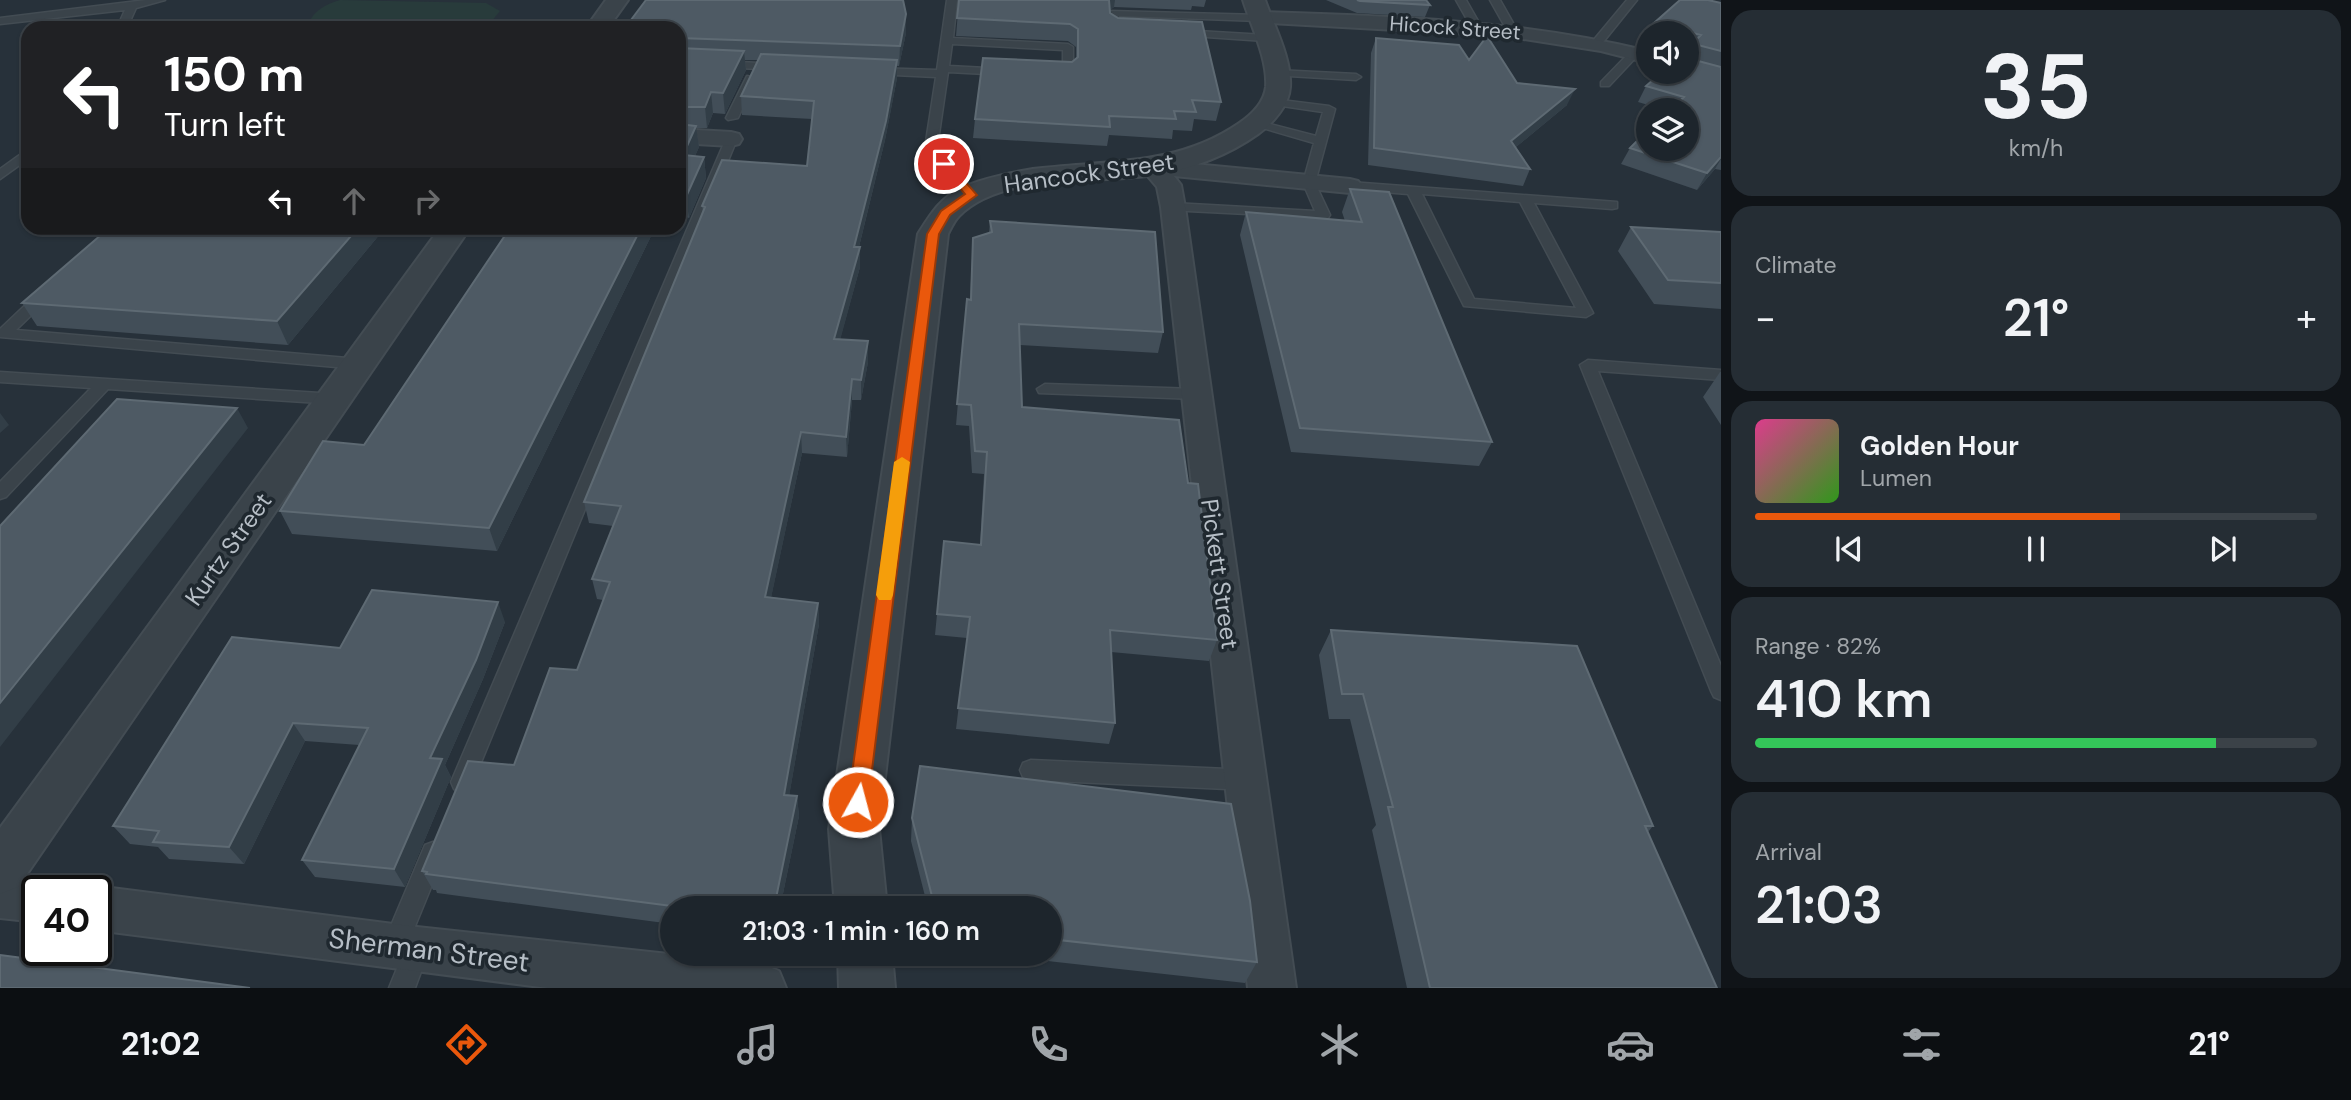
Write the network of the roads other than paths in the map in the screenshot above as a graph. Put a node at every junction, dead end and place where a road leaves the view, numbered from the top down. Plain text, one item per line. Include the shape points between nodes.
1 (160, 0) edge
2 (617, 0) edge
3 (952, 0) edge
4 (1461, 0) edge
5 (1495, 0) edge
6 (1632, 0) edge
7 (132, 6) junction
8 (0, 10) edge
9 (16, 19) junction
10 (1260, 19) edge
11 (0, 21) edge
12 (125, 21) edge
13 (602, 21) edge
14 (1477, 28) junction
15 (1512, 30) junction
16 (1128, 31) edge
17 (1170, 33) edge
18 (947, 41) junction
19 (1597, 44) junction
20 (1636, 54) edge
21 (1636, 60) edge
22 (686, 62) edge
23 (757, 66) junction
24 (797, 67) edge
25 (863, 70) edge
26 (943, 71) junction
27 (1013, 72) edge
28 (1040, 74) edge
29 (1356, 77) dead end
30 (1605, 84) dead end
31 (1268, 100) junction
32 (731, 129) junction
33 (686, 135) edge
34 (1320, 141) junction
35 (21, 158) edge
36 (1152, 167) junction
37 (0, 175) edge
38 (1309, 183) junction
39 (1350, 186) joint
40 (1413, 190) junction
41 (972, 195) junction
42 (1525, 198) junction
43 (1612, 205) dead end
44 (1173, 207) junction
45 (450, 235) edge
46 (54, 285) edge
47 (359, 364) junction
48 (1721, 375) edge
49 (0, 377) edge
50 (103, 385) junction
51 (1045, 389) dead end
52 (1196, 394) junction
53 (335, 399) junction
54 (0, 494) edge
55 (1721, 691) edge
56 (1031, 770) dead end
57 (1249, 780) junction
58 (458, 793) edge
59 (442, 832) edge
60 (0, 870) edge
61 (0, 896) edge
62 (860, 896) edge
63 (21, 898) edge
64 (112, 911) edge
65 (404, 962) edge
66 (865, 966) edge
67 (762, 988) edge
68 (867, 988) edge
69 (1272, 988) edge

1 - 7 lane
2 - 13 street
3 - 18 lane
4 - 14 lane
5 - 15 lane
6 - 19 lane
7 - 9 lane
7 - 12 lane
8 - 9 lane
9 - 11 lane
10 - 14 street, Hicock Street
10 - 16 lane via 1114,13 1115,30
10 - 17 lane
10 - 31 street
14 - 15 street, Hicock Street
15 - 19 street, Hicock Street
18 - 26 lane
18 - 28 lane via 1068,47 1068,75
19 - 20 street, Hicock Street
21 - 30 lane
22 - 23 lane
23 - 24 lane
23 - 32 lane
25 - 26 lane
26 - 27 lane
26 - 41 lane via 931,149
29 - 31 lane
31 - 34 lane
31 - 34 lane via 1329,109
31 - 36 street, Hancock Street via 1228,142
32 - 33 street
32 - 58 lane
34 - 38 lane
35 - 37 lane
36 - 38 street
36 - 41 street, Hancock Street via 1025,179
36 - 44 street, Pickett Street via 1170,185
38 - 39 street
38 - 44 lane via 1323,215
39 - 40 lane
40 - 42 lane
40 - 42 lane via 1469,303 1586,313
41 - 62 street, Hancock Street via 945,213 933,234 854,829
42 - 43 lane
44 - 52 street, Pickett Street
45 - 47 street, Kurtz Street
46 - 47 lane via 4,333
47 - 53 street, Kurtz Street
48 - 55 lane via 1588,365
49 - 50 lane
50 - 53 lane
50 - 54 lane
51 - 52 lane
52 - 57 street, Pickett Street
53 - 60 street, Kurtz Street
56 - 57 lane
57 - 69 street, Pickett Street
59 - 65 lane
61 - 63 street
64 - 65 street, Sherman Street
65 - 67 street, Sherman Street
66 - 68 street

